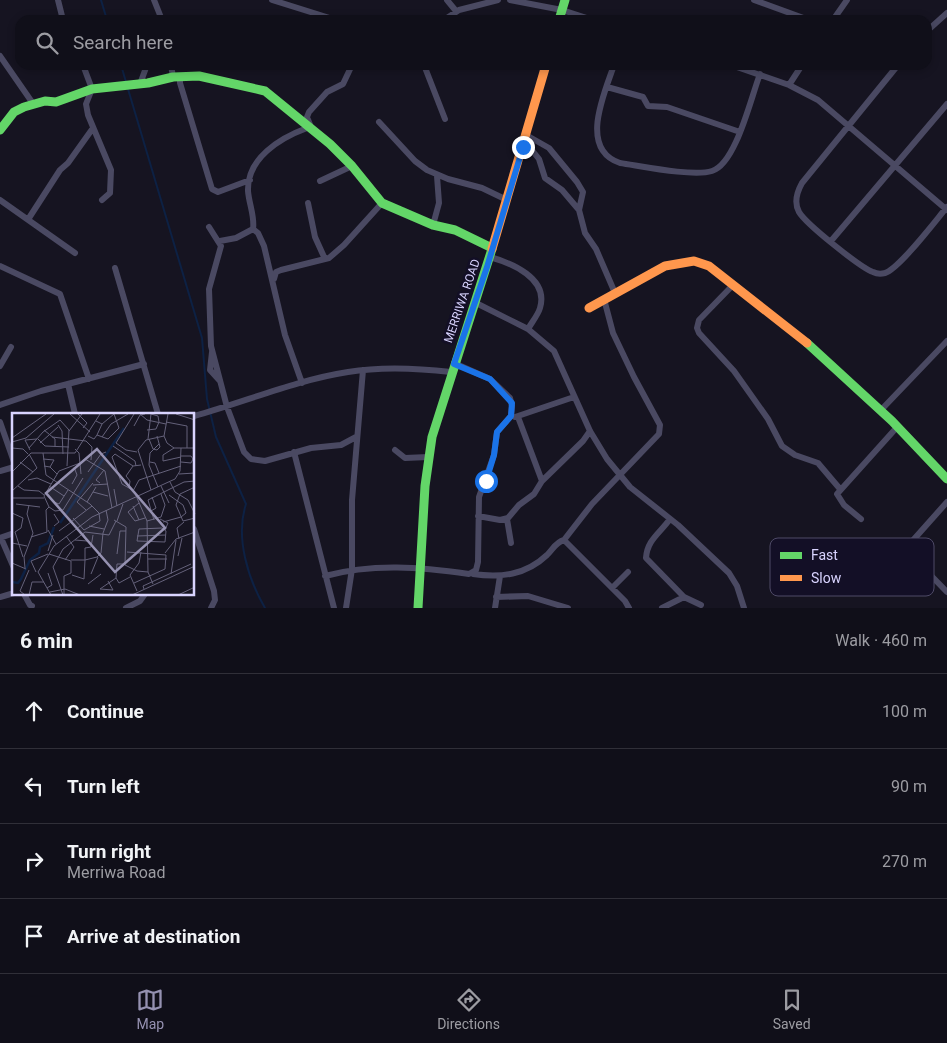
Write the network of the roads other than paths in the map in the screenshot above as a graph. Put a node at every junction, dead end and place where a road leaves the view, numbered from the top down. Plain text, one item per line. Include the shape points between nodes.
1 (58, 0) edge
2 (154, 0) edge
3 (272, 0) edge
4 (447, 0) edge
5 (498, 0) edge
6 (510, 0) edge
7 (565, 0) edge
8 (754, 0) edge
9 (846, 0) edge
10 (562, 10) junction
11 (456, 11) junction
12 (947, 12) edge
13 (62, 15) edge
14 (160, 15) edge
15 (320, 15) edge
16 (451, 15) edge
17 (560, 15) edge
18 (578, 15) edge
19 (795, 15) edge
20 (836, 15) edge
21 (932, 26) edge
22 (0, 56) edge
23 (85, 70) edge
24 (143, 70) edge
25 (174, 70) edge
26 (350, 70) edge
27 (426, 70) edge
28 (545, 70) edge
29 (612, 70) edge
30 (747, 70) edge
31 (798, 70) edge
32 (894, 70) edge
33 (760, 74) junction
34 (177, 76) junction
35 (788, 84) junction
36 (131, 85) junction
37 (607, 86) junction
38 (92, 89) junction
39 (947, 104) edge
40 (34, 105) junction
41 (445, 119) dead end
42 (379, 122) dead end
43 (848, 124) junction
44 (93, 128) junction
45 (309, 129) junction
46 (0, 130) edge
47 (740, 132) junction
48 (526, 135) junction
49 (523, 147) junction
50 (352, 166) junction
51 (896, 166) junction
52 (438, 176) junction
53 (250, 180) junction
54 (320, 181) dead end
55 (0, 200) edge
56 (102, 200) dead end
57 (507, 200) junction
58 (308, 203) dead end
59 (382, 203) junction
60 (946, 209) edge
61 (580, 210) junction
62 (29, 218) junction
63 (433, 225) junction
64 (209, 227) dead end
65 (253, 229) junction
66 (220, 241) junction
67 (831, 241) junction
68 (491, 252) junction
69 (75, 253) dead end
70 (325, 259) junction
71 (0, 266) edge
72 (115, 268) dead end
73 (273, 280) junction
74 (732, 285) junction
75 (615, 293) junction
76 (604, 299) junction
77 (474, 302) junction
78 (589, 308) dead end
79 (528, 329) junction
80 (947, 341) edge
81 (11, 348) dead end
82 (144, 364) junction
83 (0, 366) edge
84 (453, 368) junction
85 (363, 370) junction
86 (89, 379) junction
87 (302, 383) junction
88 (68, 384) junction
89 (574, 397) junction
90 (0, 405) edge
91 (227, 407) junction
92 (882, 409) junction
93 (75, 413) edge
94 (158, 413) edge
95 (195, 416) edge
96 (514, 417) junction
97 (0, 422) edge
98 (898, 426) junction
99 (590, 431) junction
100 (356, 437) junction
101 (395, 450) dead end
102 (294, 452) junction
103 (12, 456) edge
104 (428, 457) junction
105 (621, 476) junction
106 (947, 479) edge
107 (542, 481) junction
108 (840, 489) junction
109 (947, 502) edge
110 (478, 516) junction
111 (506, 519) junction
112 (670, 519) junction
113 (860, 519) dead end
114 (12, 534) edge
115 (195, 536) edge
116 (0, 538) edge
117 (915, 538) edge
118 (564, 540) junction
119 (511, 543) dead end
120 (197, 551) edge
121 (12, 564) edge
122 (421, 568) junction
123 (352, 569) junction
124 (628, 572) dead end
125 (473, 574) junction
126 (325, 576) junction
127 (500, 576) junction
128 (934, 579) edge
129 (612, 588) junction
130 (947, 592) edge
131 (25, 596) edge
132 (144, 596) edge
133 (496, 597) junction
134 (684, 597) junction
135 (701, 605) dead end
136 (32, 606) dead end
137 (666, 607) edge
138 (126, 608) edge
139 (211, 608) edge
140 (334, 608) edge
141 (346, 608) edge
142 (418, 608) edge
143 (495, 608) edge
144 (568, 608) edge
145 (629, 608) edge
146 (744, 608) edge

1 - 13 street
2 - 14 street
3 - 15 street
4 - 11 street
5 - 11 street
6 - 10 street
7 - 10 street
8 - 19 street
9 - 20 street
10 - 17 street
10 - 18 street
11 - 16 street
12 - 21 street
22 - 40 street
23 - 38 street
24 - 36 street
25 - 34 street
26 - 45 street via 343,84 327,92 309,112
27 - 41 street
28 - 48 street, MERRIWA ROAD
29 - 37 street
30 - 33 street
31 - 35 street
32 - 43 street
33 - 35 street
33 - 47 street
34 - 36 street
34 - 45 street via 199,76 265,91
34 - 53 street via 212,189 218,192
35 - 43 street via 818,100
36 - 38 street
37 - 47 street via 643,97 648,106 667,108
37 - 47 street via 598,110 597,132 603,150 615,161 704,173 720,168
38 - 40 street via 56,102
38 - 44 street via 86,104
39 - 51 street
40 - 46 street via 14,112
42 - 52 street via 415,161
43 - 51 street
43 - 67 street via 802,183 796,198 799,212
44 - 56 street via 111,170 110,192
44 - 62 street via 60,170
45 - 50 street
45 - 53 street via 282,139 269,148 255,165
48 - 49 street, MERRIWA ROAD
48 - 61 street via 549,148 581,188
49 - 57 street, MERRIWA ROAD
49 - 61 street via 531,149 539,159 545,178 562,190
50 - 54 street
50 - 59 street
51 - 60 street
51 - 67 street
52 - 57 street via 482,188
52 - 63 street via 439,203
53 - 65 street via 248,193
55 - 62 street
57 - 68 street, MERRIWA ROAD
58 - 70 street via 315,237
59 - 63 street
59 - 70 street via 337,252
60 - 67 street via 897,265 886,273 872,272
61 - 75 street via 585,233 596,249
62 - 69 street
63 - 68 street via 455,230
64 - 66 street
65 - 66 street via 236,238
65 - 73 street via 261,239
66 - 91 street via 219,260 209,289 210,370 220,381
68 - 77 street, MERRIWA ROAD
68 - 79 street via 524,271 535,282 541,299 540,308
70 - 73 street via 276,272
71 - 86 street via 60,294
72 - 82 street
73 - 87 street via 285,335
74 - 75 street via 709,266 681,261
74 - 92 street via 784,324
74 - 108 street via 699,320 699,333 734,371 768,419 783,447 818,463
75 - 76 street
76 - 78 street
76 - 105 street via 619,347 661,428
77 - 79 street
77 - 84 street, MERRIWA ROAD
79 - 89 street via 554,351
80 - 92 street
81 - 83 street
82 - 86 street
82 - 94 street
84 - 85 street
84 - 96 street via 486,376 512,403
84 - 104 street, MERRIWA ROAD
85 - 87 street
85 - 100 street
86 - 88 street
87 - 91 street
88 - 90 street
88 - 93 street
89 - 96 street
89 - 99 street
91 - 95 street
91 - 102 street via 242,450 249,458 264,461
92 - 98 street
96 - 107 street
96 - 110 street via 497,432 494,455 480,494
97 - 103 street
98 - 106 street
98 - 108 street
99 - 105 street
99 - 107 street
100 - 102 street via 341,445
100 - 123 street
101 - 104 street via 405,458
102 - 126 street
104 - 122 street, MERRIWA ROAD
105 - 112 street
105 - 118 street via 592,504
107 - 111 street via 534,494
108 - 113 street via 839,500
109 - 117 street
110 - 111 street
110 - 125 street via 478,562
111 - 119 street
112 - 134 street via 646,548 646,558
112 - 146 street via 729,573
114 - 116 street
115 - 120 street
116 - 121 street
118 - 127 street via 529,569
118 - 129 street
120 - 139 street via 214,591 215,600
122 - 123 street via 376,566
122 - 125 street
122 - 142 street, MERRIWA ROAD
123 - 126 street
123 - 141 street
124 - 129 street
125 - 127 street
126 - 140 street
127 - 133 street
128 - 130 street
129 - 145 street
131 - 136 street
132 - 138 street
133 - 143 street
133 - 144 street via 528,596
134 - 135 street
134 - 137 street

